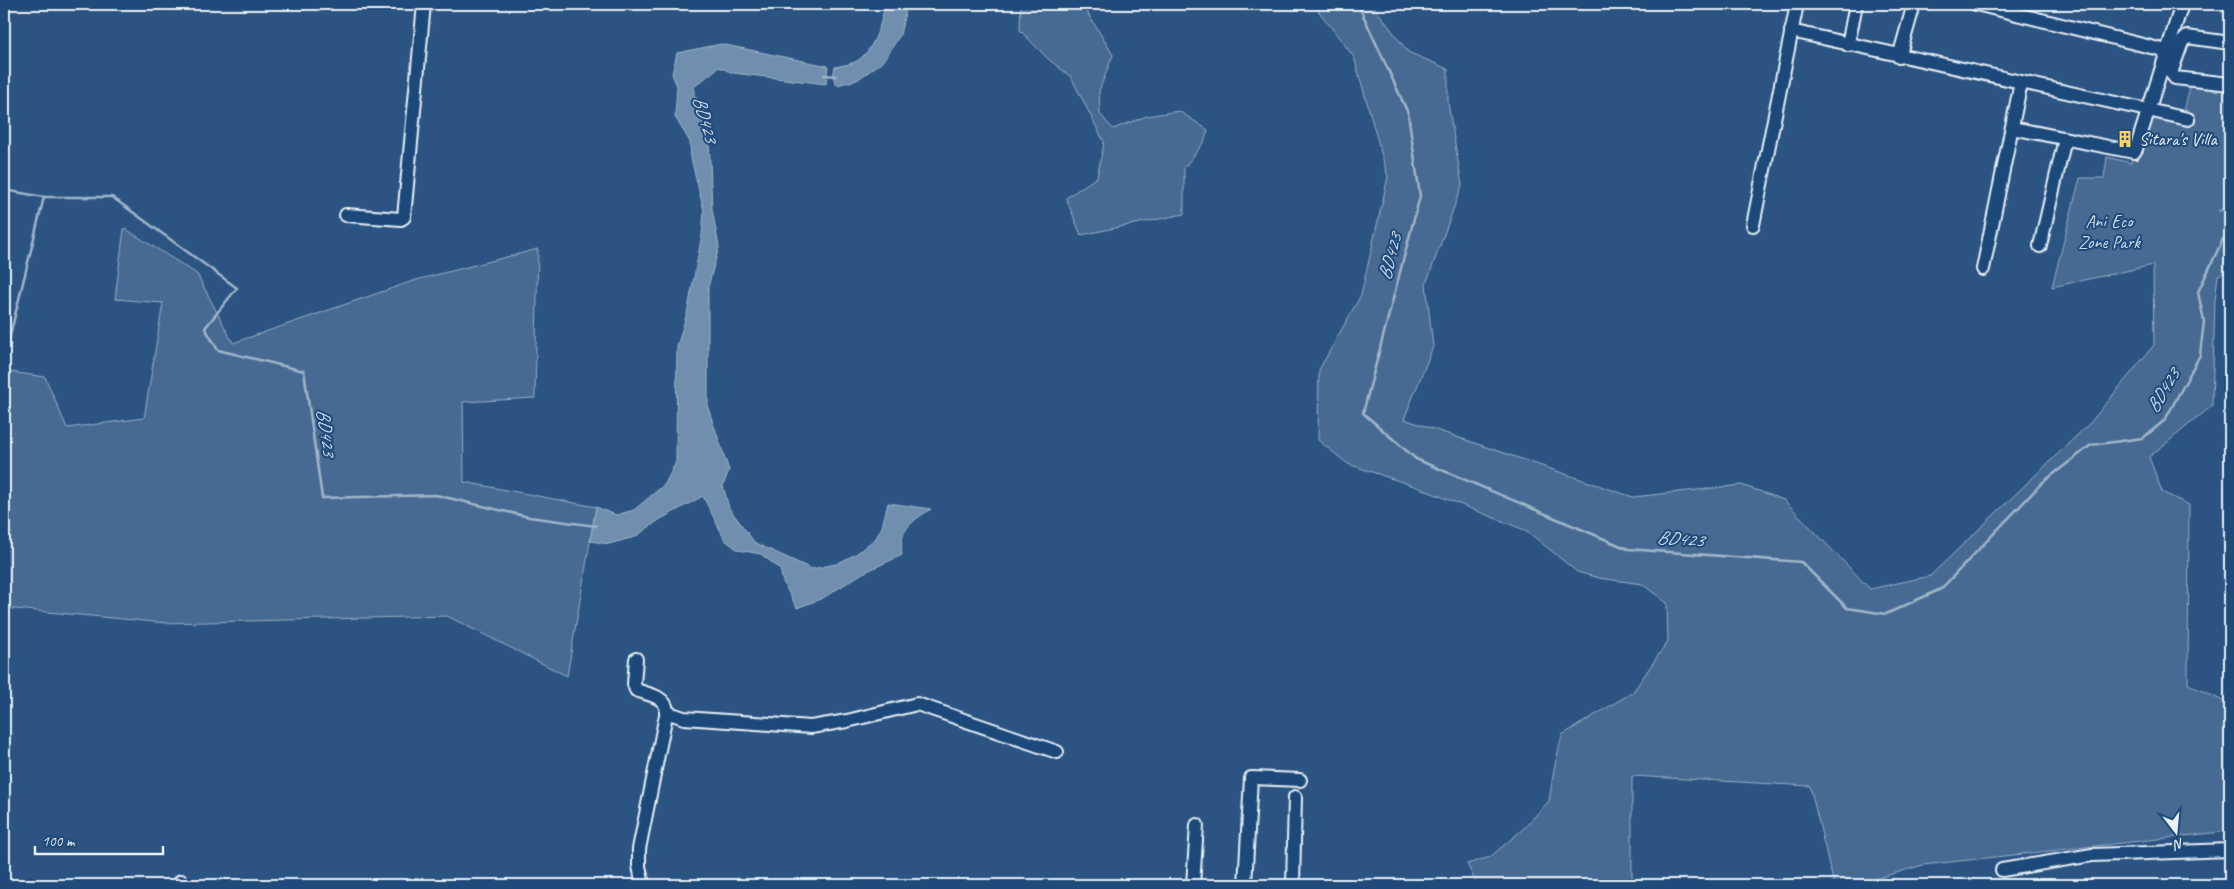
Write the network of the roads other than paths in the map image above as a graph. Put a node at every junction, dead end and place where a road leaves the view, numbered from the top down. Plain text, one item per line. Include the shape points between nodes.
1 (424, 4) edge
2 (1797, 4) edge
3 (1856, 4) edge
4 (1914, 4) edge
5 (1976, 4) edge
6 (2178, 4) edge
7 (1791, 31) junction
8 (2230, 43) edge
9 (1848, 45) junction
10 (2172, 48) junction
11 (1899, 56) junction
12 (2021, 82) junction
13 (2230, 84) edge
14 (2149, 109) junction
15 (2188, 119) dead end
16 (2012, 128) junction
17 (2065, 138) junction
18 (346, 215) dead end
19 (1753, 225) dead end
20 (2040, 246) dead end
21 (1983, 269) dead end
22 (636, 659) dead end
23 (666, 712) junction
24 (1056, 752) dead end
25 (1300, 780) dead end
26 (1295, 797) dead end
27 (1197, 825) dead end
28 (2230, 850) edge
29 (2002, 870) dead end
30 (643, 885) edge
31 (1193, 885) edge
32 (1246, 885) edge
33 (1292, 885) edge

1 - 18 street via 404,217
2 - 7 street
3 - 9 street
4 - 11 street
5 - 10 street
6 - 10 street
7 - 9 street
7 - 19 street
8 - 10 street via 2187,37
9 - 11 street
10 - 13 street via 2171,73 2175,78
10 - 14 street
11 - 12 street
12 - 14 street
12 - 16 street
14 - 15 street
14 - 17 street via 2134,152
16 - 17 street
16 - 21 street
17 - 20 street
22 - 23 street via 636,690 662,700 666,704
23 - 24 street via 684,718 811,727 917,704
23 - 30 street via 639,848
25 - 32 street via 1251,778
26 - 33 street
27 - 31 street
28 - 29 street via 2092,855

